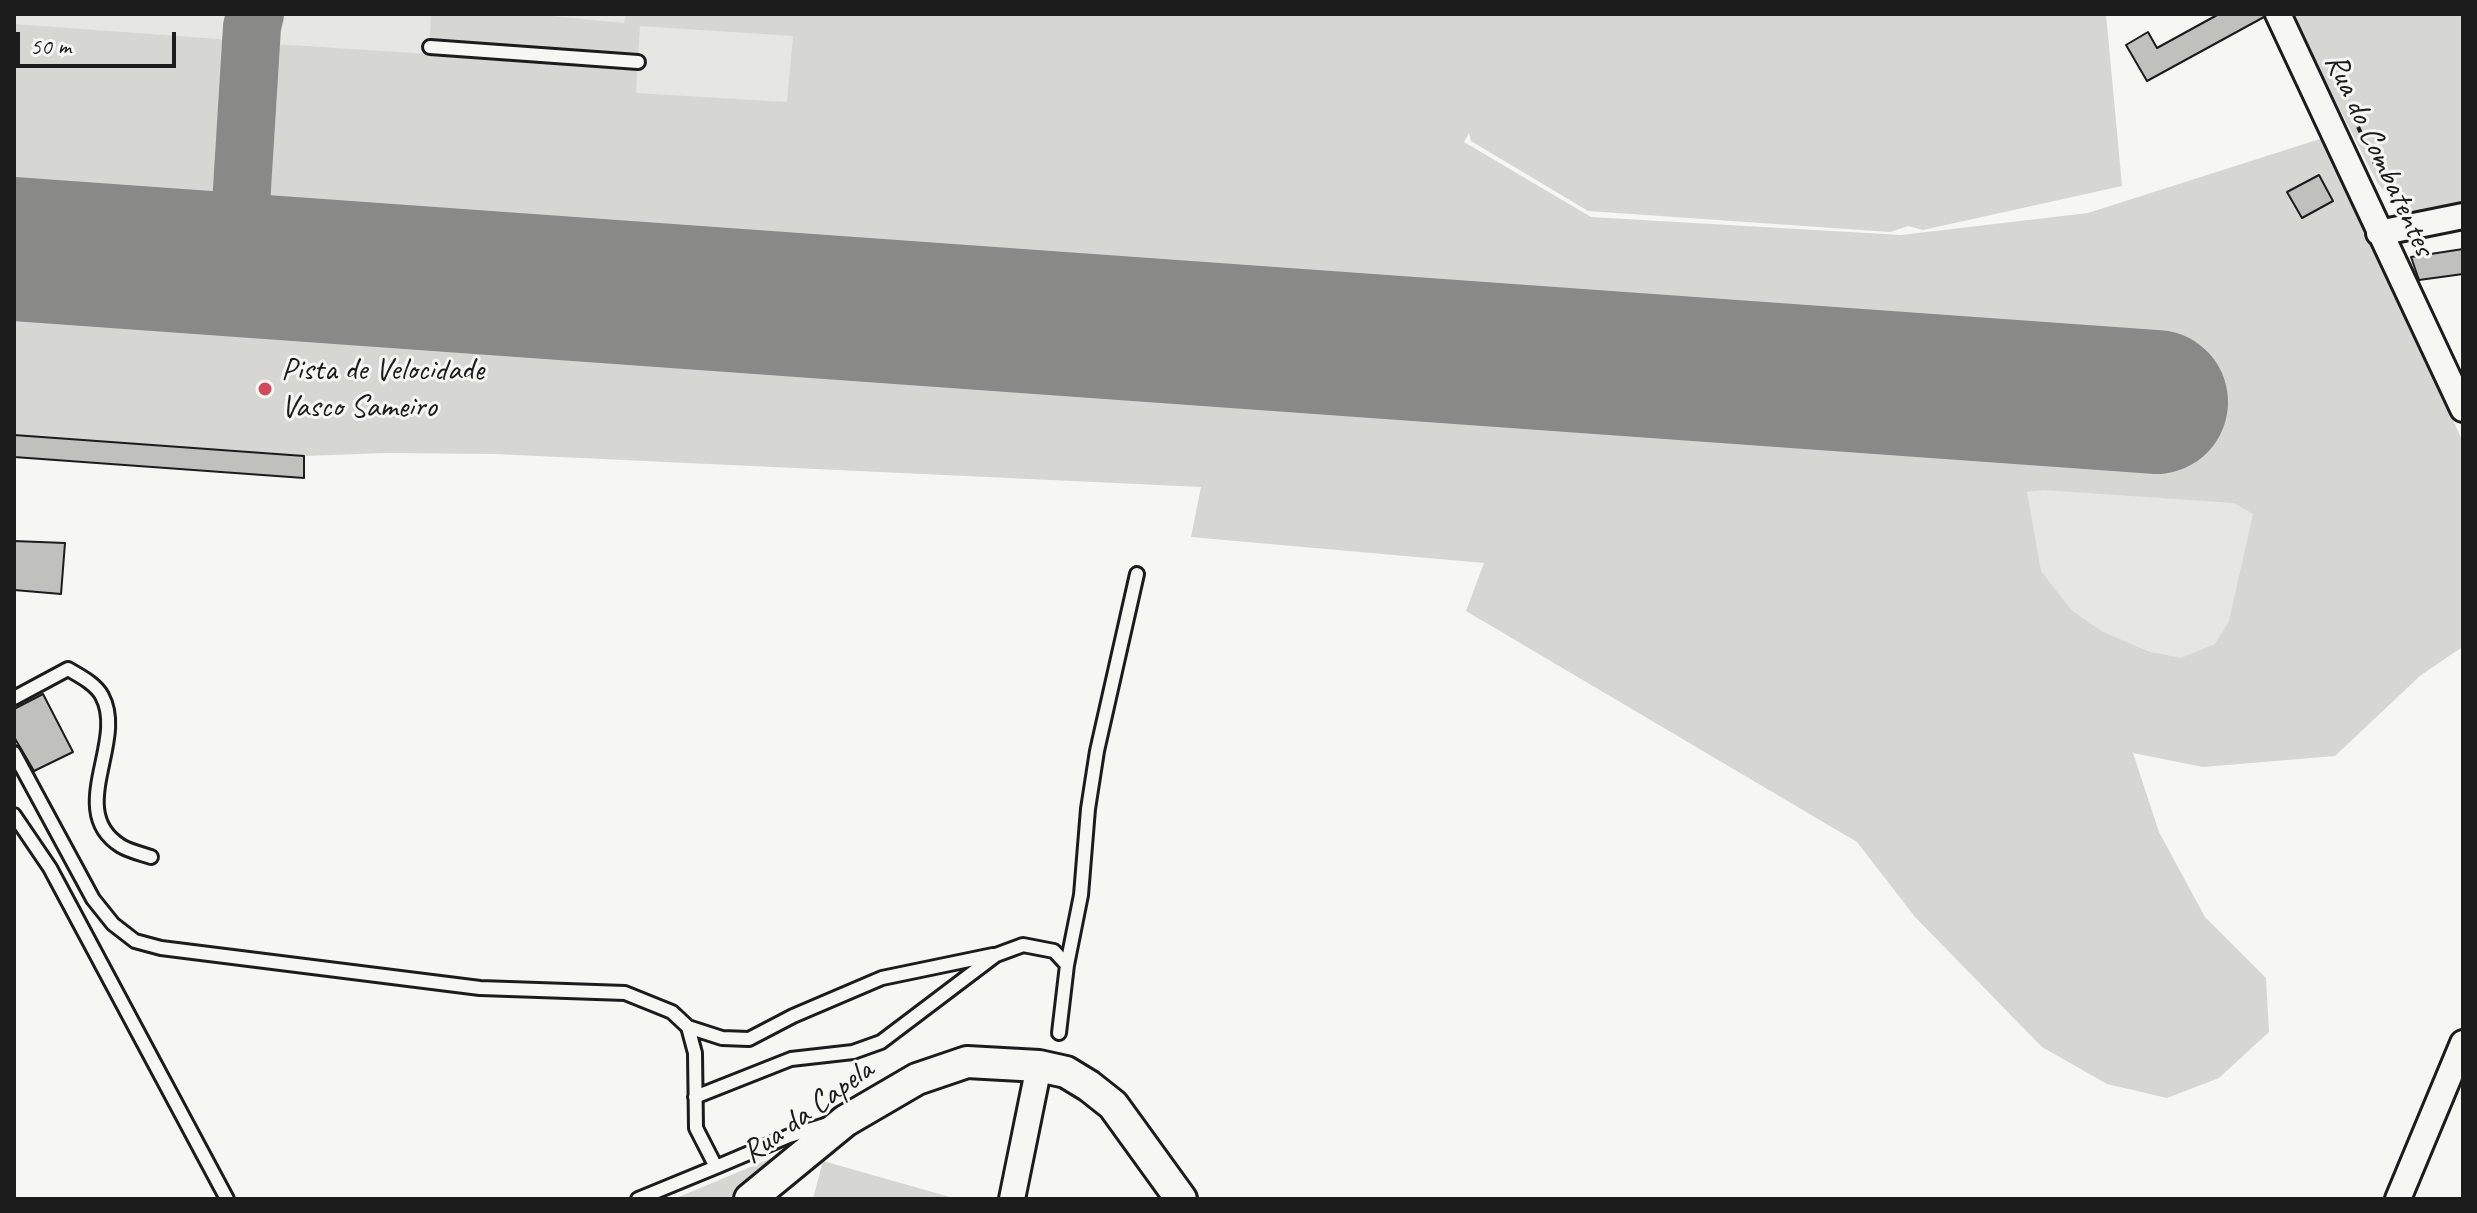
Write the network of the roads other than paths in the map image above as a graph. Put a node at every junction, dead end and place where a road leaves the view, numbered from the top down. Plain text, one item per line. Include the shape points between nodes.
1 (2278, 14) edge
2 (430, 47) dead end
3 (638, 62) dead end
4 (2463, 216) edge
5 (2379, 233) junction
6 (2463, 409) edge
7 (1137, 574) dead end
8 (14, 698) edge
9 (14, 753) edge
10 (14, 815) edge
11 (151, 857) dead end
12 (996, 955) junction
13 (1067, 965) junction
14 (688, 1027) junction
15 (1059, 1033) dead end
16 (2463, 1043) edge
17 (1039, 1066) junction
18 (695, 1097) junction
19 (852, 1117) junction
20 (716, 1167) junction
21 (227, 1199) edge
22 (638, 1199) edge
23 (750, 1199) edge
24 (1012, 1199) edge
25 (1181, 1199) edge
26 (2398, 1199) edge

1 - 5 street, Rua do Combatentes
2 - 3 lane
4 - 5 street
5 - 6 street, Rua do Combatentes
7 - 13 lane via 1097,751 1081,895
8 - 11 lane via 68,669 102,695 108,715 97,813 121,846
9 - 14 lane via 93,899 135,941 480,988 625,993 672,1012
10 - 21 lane via 50,868
12 - 13 lane via 1023,945 1054,951
12 - 14 lane via 882,978 749,1039 722,1038
12 - 18 lane via 881,1042 853,1052 791,1059
13 - 15 lane
14 - 18 lane via 695,1053
16 - 26 street
17 - 19 street, Rua da Capela via 967,1062 917,1079
17 - 24 street
17 - 25 street, Rua da Capela via 1066,1072 1113,1105
18 - 20 lane via 696,1128
19 - 20 lane
19 - 23 street, Rua da Capela
20 - 22 lane

